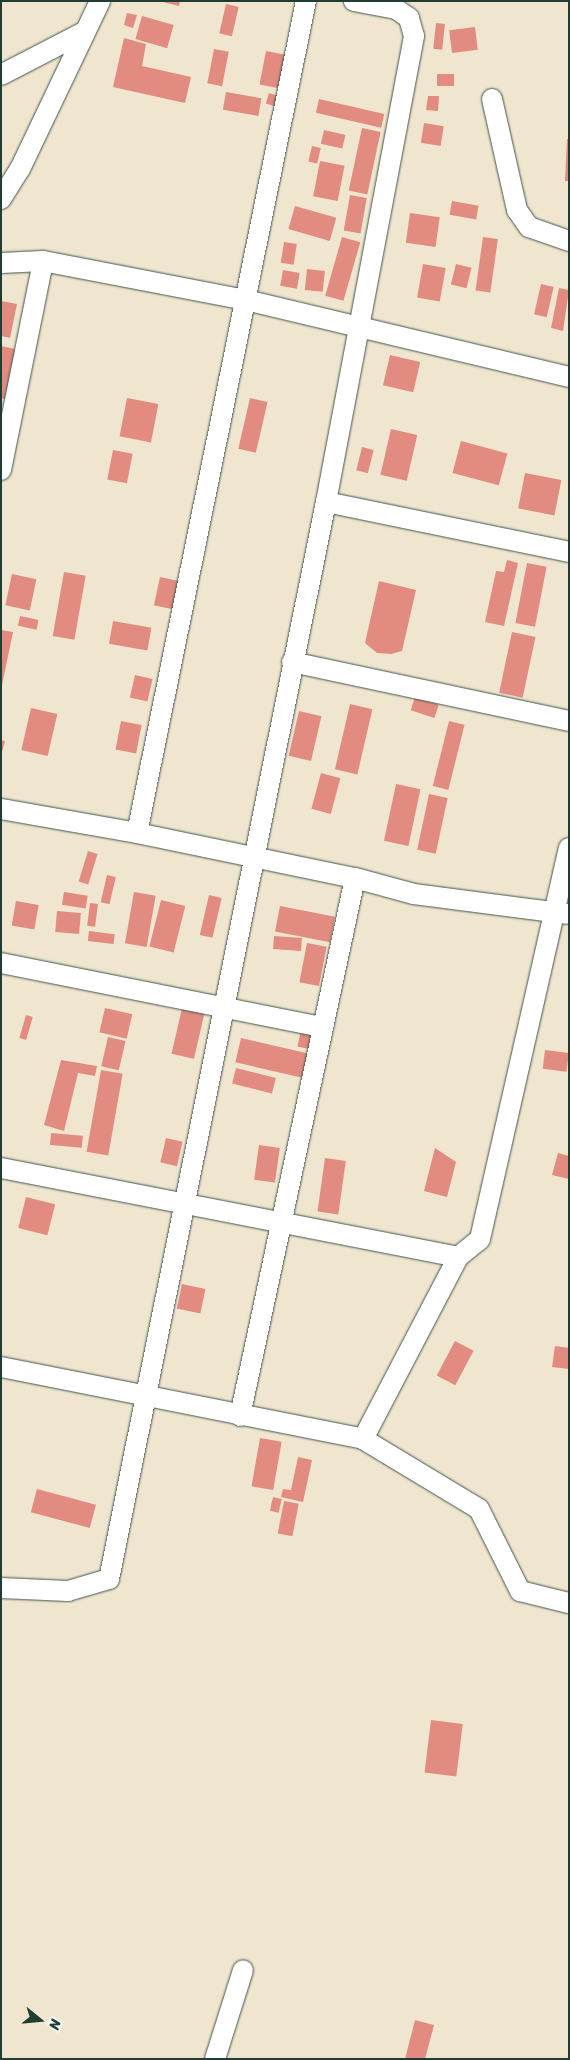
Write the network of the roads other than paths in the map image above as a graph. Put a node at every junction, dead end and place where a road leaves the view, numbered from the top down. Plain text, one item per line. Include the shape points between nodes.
1 (100, 1) edge
2 (306, 1) edge
3 (354, 1) edge
4 (84, 32) junction
5 (1, 76) edge
6 (492, 99) dead end
7 (1, 199) edge
8 (569, 241) edge
9 (43, 261) junction
10 (1, 263) edge
11 (246, 300) junction
12 (359, 327) junction
13 (569, 378) edge
14 (1, 470) edge
15 (326, 502) junction
16 (569, 552) edge
17 (292, 662) junction
18 (569, 721) edge
19 (1, 809) edge
20 (138, 833) junction
21 (569, 848) edge
22 (252, 857) junction
23 (355, 878) junction
24 (562, 913) edge
25 (1, 962) edge
26 (223, 1007) junction
27 (322, 1027) junction
28 (1, 1168) edge
29 (184, 1204) junction
30 (281, 1224) junction
31 (458, 1257) junction
32 (1, 1367) edge
33 (145, 1395) junction
34 (240, 1416) junction
35 (363, 1439) junction
36 (1, 1588) edge
37 (569, 1603) edge
38 (243, 1970) dead end
39 (215, 2059) edge

1 - 4 street
2 - 11 street
3 - 12 street via 396,9 409,18 414,36
4 - 5 street
4 - 7 street via 20,169
6 - 8 street via 517,210 529,227
9 - 10 street
9 - 11 street
9 - 14 street
11 - 12 street
11 - 20 street
12 - 13 street
12 - 15 street
15 - 16 street
15 - 17 street
17 - 18 street
17 - 22 street
19 - 20 street
20 - 22 street
21 - 24 street
22 - 23 street
22 - 26 street
23 - 24 street via 414,894
23 - 27 street
24 - 31 street via 480,1239
25 - 26 street
26 - 27 street
26 - 29 street
27 - 30 street
28 - 29 street
29 - 30 street
29 - 33 street
30 - 31 street
30 - 34 street
31 - 35 street
32 - 33 street
33 - 34 street
33 - 36 street via 109,1579 68,1591
34 - 35 street
35 - 37 street via 479,1509 520,1591
38 - 39 street

